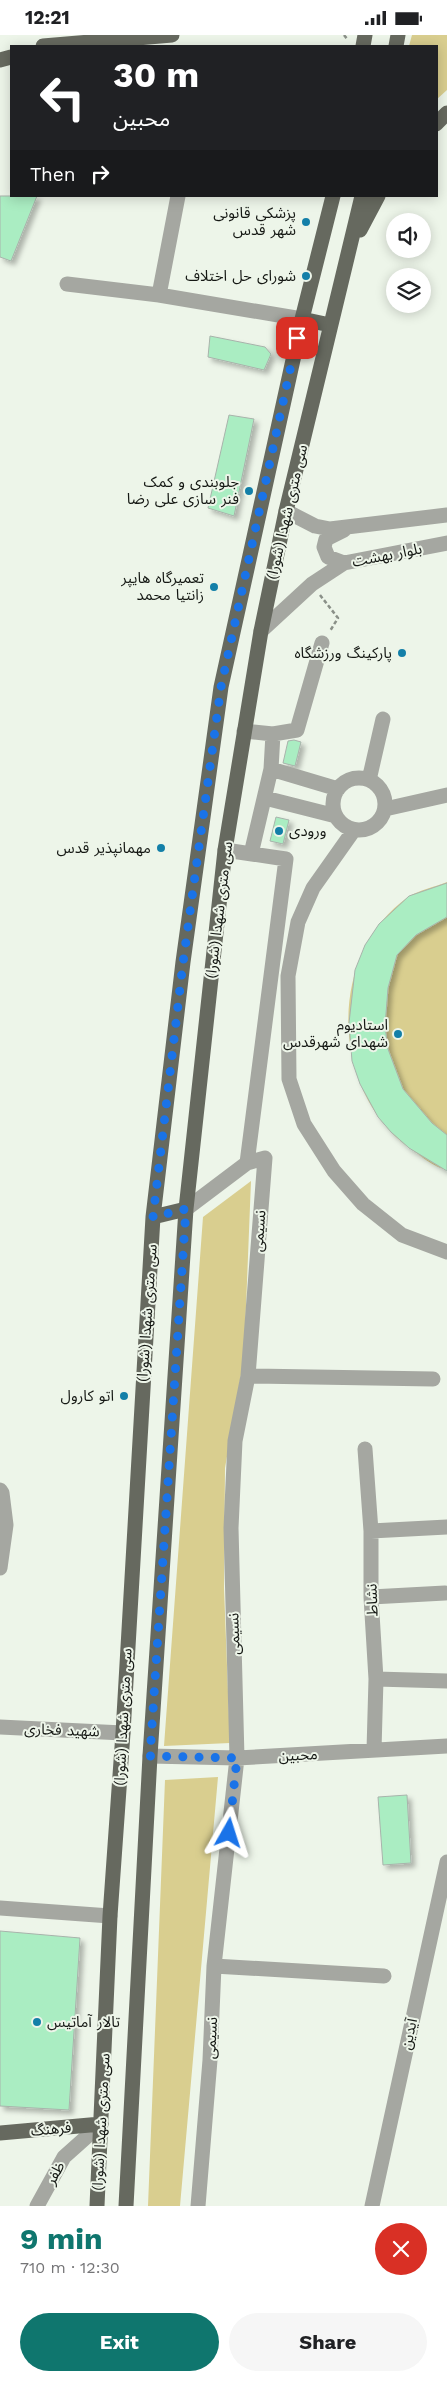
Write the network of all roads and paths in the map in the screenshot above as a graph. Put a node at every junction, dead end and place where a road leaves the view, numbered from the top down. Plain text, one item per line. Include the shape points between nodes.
1 (172, 35) edge
2 (55, 45) edge
3 (447, 113) edge
4 (438, 122) edge
5 (178, 197) edge
6 (321, 197) edge
7 (333, 197) edge
8 (362, 197) edge
9 (377, 197) edge
10 (330, 213) junction
11 (351, 247) junction
12 (67, 283) dead end
13 (159, 295) junction
14 (302, 319) junction
15 (330, 325) junction
16 (286, 511) junction
17 (447, 515) edge
18 (347, 528) junction
19 (447, 543) edge
20 (344, 563) junction
21 (312, 584) junction
22 (261, 631) junction
23 (322, 643) joint
24 (383, 719) dead end
25 (244, 731) junction
26 (273, 735) junction
27 (271, 769) junction
28 (369, 780) junction
29 (338, 789) junction
30 (447, 795) edge
31 (265, 798) junction
32 (385, 809) junction
33 (336, 816) junction
34 (354, 830) junction
35 (225, 850) junction
36 (251, 854) junction
37 (247, 1163) junction
38 (186, 1209) junction
39 (153, 1217) junction
40 (447, 1252) edge
41 (248, 1376) junction
42 (433, 1379) dead end
43 (364, 1449) dead end
44 (0, 1490) edge
45 (447, 1527) edge
46 (371, 1531) junction
47 (0, 1568) edge
48 (445, 1593) dead end
49 (371, 1597) junction
50 (376, 1679) junction
51 (447, 1681) edge
52 (0, 1727) edge
53 (123, 1733) junction
54 (447, 1746) edge
55 (374, 1750) junction
56 (150, 1756) junction
57 (237, 1758) junction
58 (447, 1862) edge
59 (445, 1883) edge
60 (0, 1908) edge
61 (110, 1917) junction
62 (214, 1966) junction
63 (384, 1975) dead end
64 (101, 2124) junction
65 (0, 2133) edge
66 (37, 2206) edge
67 (97, 2206) edge
68 (126, 2206) edge
69 (198, 2206) edge
70 (372, 2206) edge

1 - 2 main road
3 - 4 main road
5 - 13 street
6 - 10 main road
7 - 10 main road, سی متری شهدا (شورا)
8 - 11 main road, سی متری شهدا (شورا)
9 - 11 main road
10 - 14 main road, سی متری شهدا (شورا)
11 - 15 main road, سی متری شهدا (شورا)
12 - 13 street
13 - 14 street
14 - 15 main road
14 - 39 main road, سی متری شهدا (شورا) via 221,687 184,953
15 - 16 main road, سی متری شهدا (شورا)
16 - 18 street, بلوار بهشت via 315,526
16 - 22 main road, سی متری شهدا (شورا)
17 - 18 street, بلوار بهشت
18 - 20 street via 326,539 324,547 328,557
19 - 20 street, بلوار بهشت
20 - 21 street, بلوار بهشت
21 - 22 street, بلوار بهشت
21 - 23 path via 338,618
22 - 25 main road, سی متری شهدا (شورا)
23 - 26 street via 297,730
24 - 28 street
25 - 26 street
25 - 35 main road, سی متری شهدا (شورا)
26 - 27 street
27 - 29 street
27 - 31 street
28 - 29 street via 352,779
28 - 32 street via 382,792
29 - 33 street via 333,802
30 - 32 street
31 - 33 street
31 - 36 street
32 - 34 street via 378,824 362,831
33 - 34 street via 347,828
34 - 40 street via 313,888 298,923 288,976 289,1079 304,1124 334,1171 363,1204 402,1235
35 - 36 street
35 - 38 main road, سی متری شهدا (شورا)
36 - 37 street via 286,859
37 - 38 street
37 - 41 street, نسیمی via 265,1158
38 - 39 main road
38 - 56 main road, سی متری شهدا (شورا)
39 - 53 main road, سی متری شهدا (شورا)
41 - 42 street
41 - 57 street, نسیمی via 235,1441 231,1528
43 - 46 street, نشاط
44 - 47 street via 6,1525
45 - 46 street
46 - 49 street, نشاط
48 - 49 street
49 - 50 street, نشاط
50 - 51 street
50 - 55 street, نشاط
52 - 53 street, شهید فخاری
53 - 61 main road, سی متری شهدا (شورا)
54 - 55 street, محبین
55 - 57 street, محبین
56 - 57 street, محبین
56 - 68 main road, سی متری شهدا (شورا)
57 - 62 street, نسیمی
58 - 59 street, آیدین
59 - 70 street, آیدین
60 - 61 street
61 - 64 main road, سی متری شهدا (شورا)
62 - 63 street
62 - 69 street, نسیمی
64 - 65 main road, فرهنگ
64 - 66 street, ظفر via 64,2157
64 - 67 main road, سی متری شهدا (شورا)

